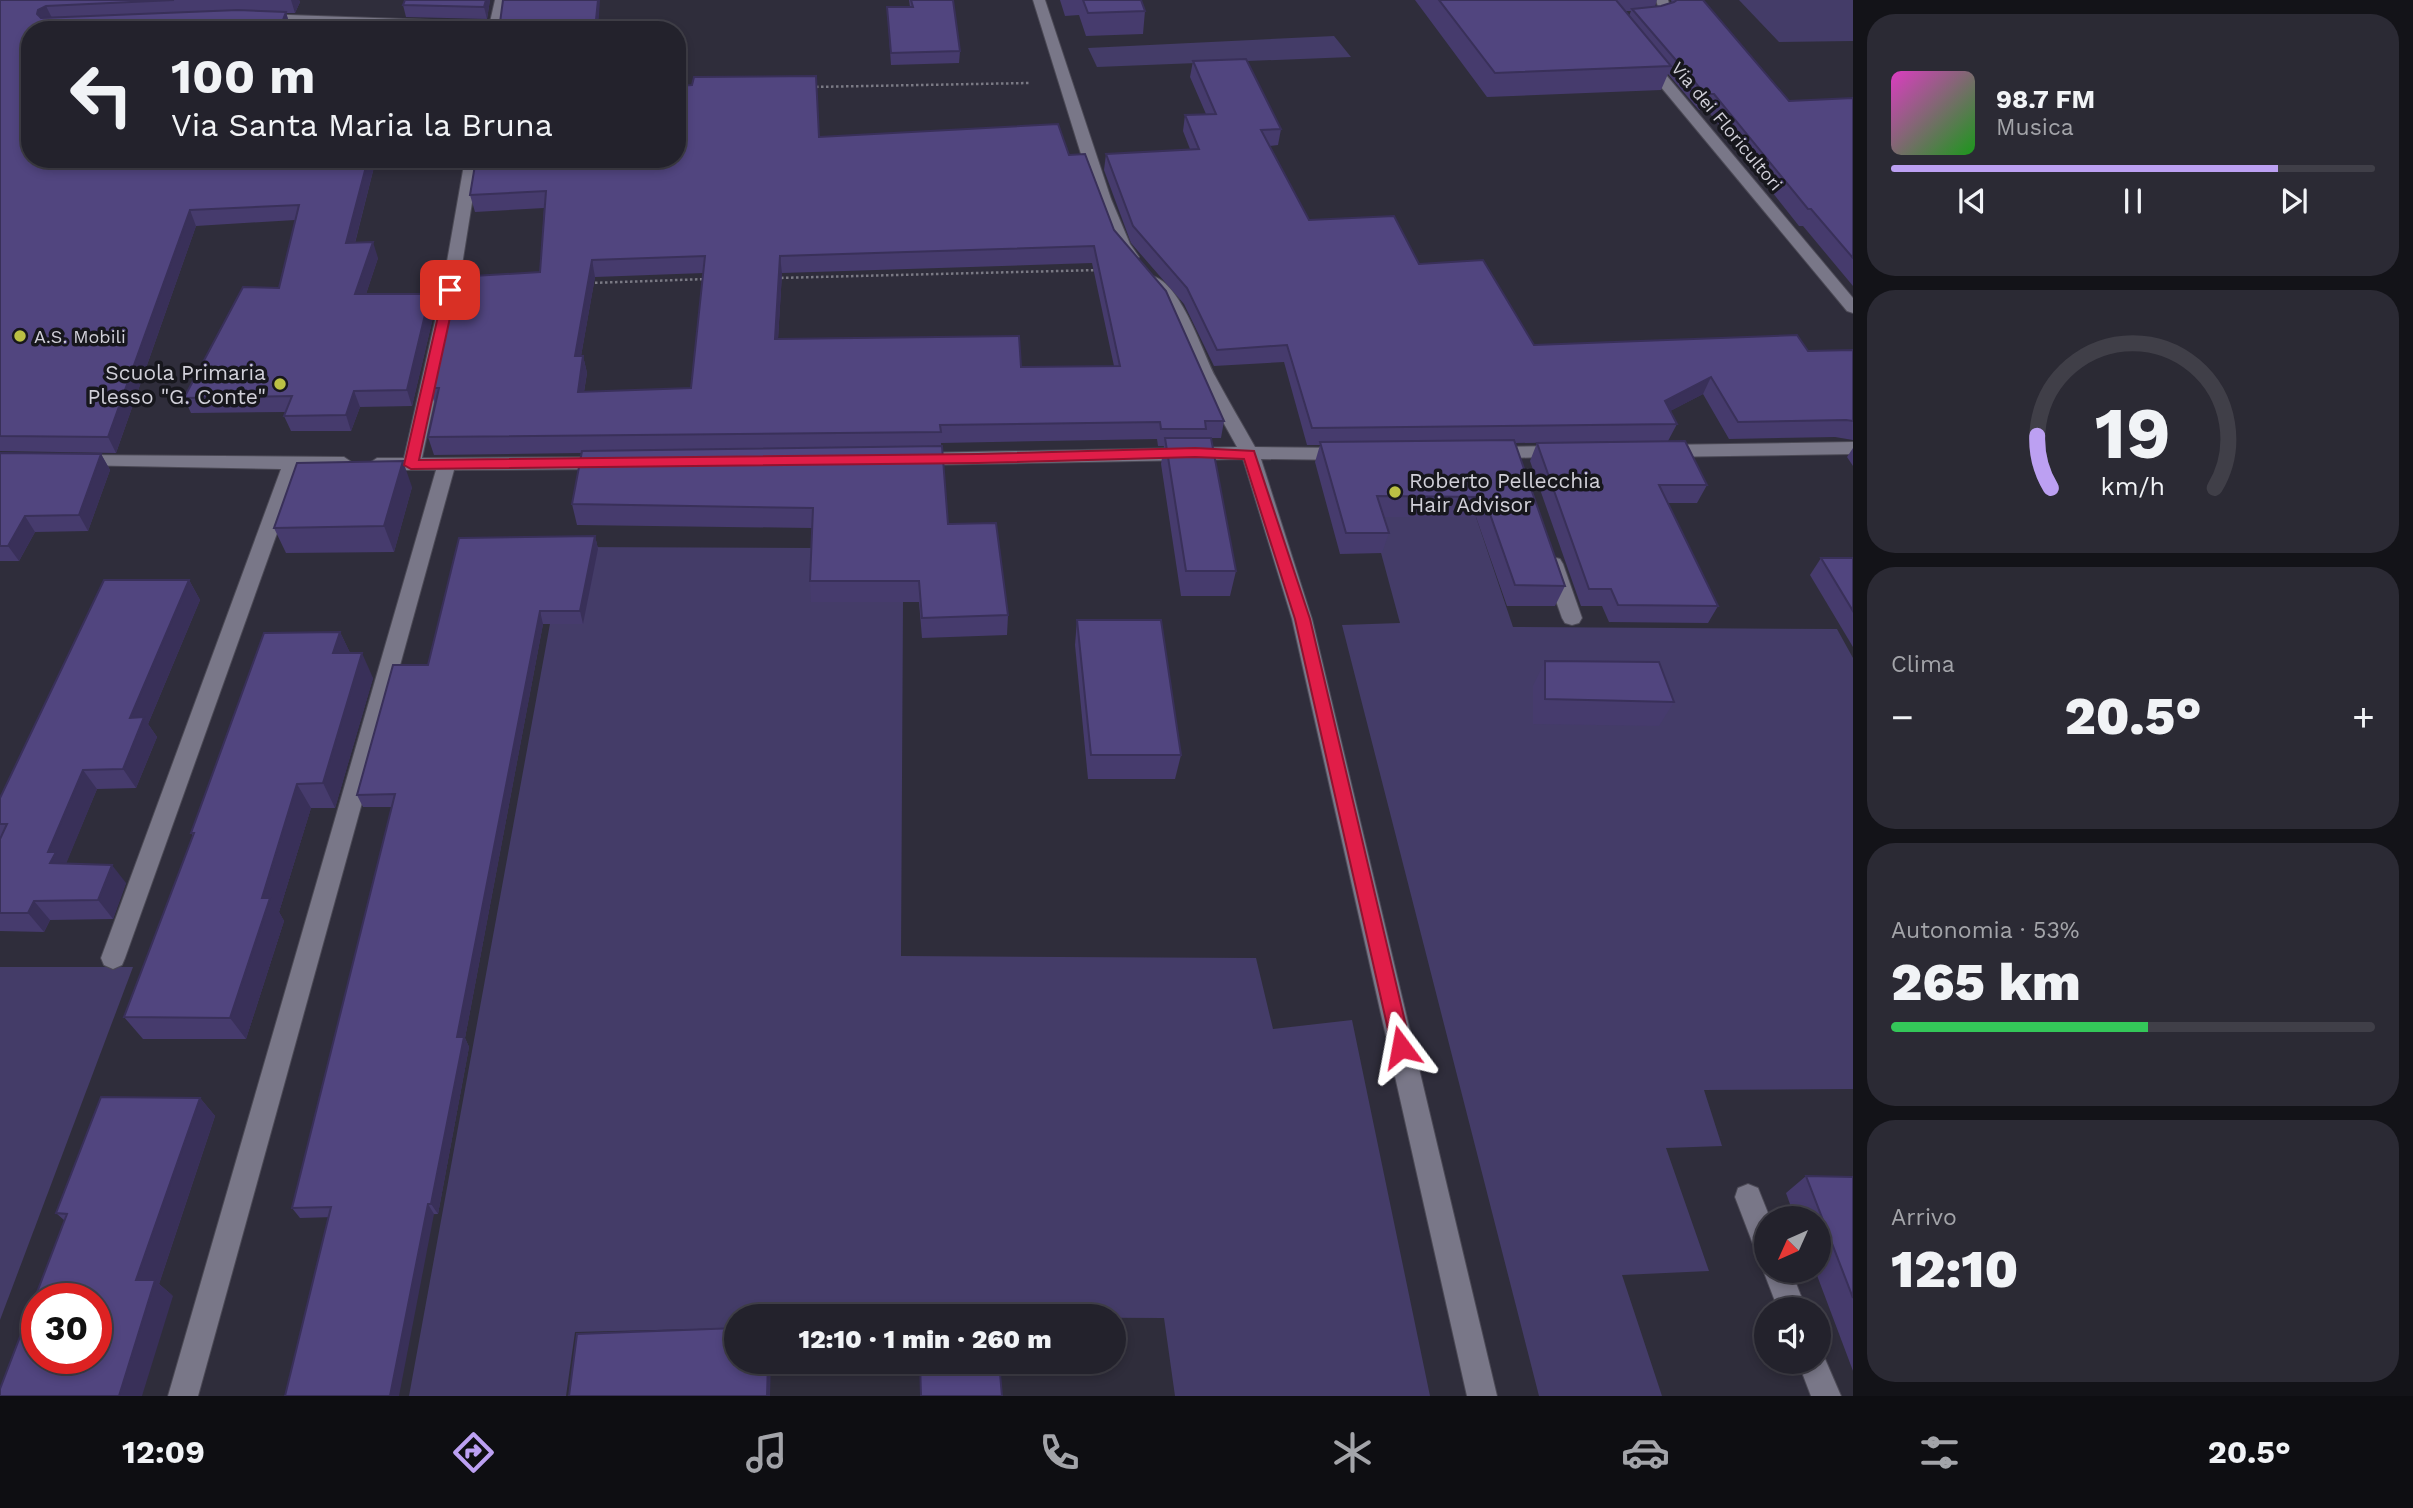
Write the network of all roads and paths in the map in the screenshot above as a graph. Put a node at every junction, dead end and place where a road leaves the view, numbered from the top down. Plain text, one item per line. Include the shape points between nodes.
1 (501, 0) edge
2 (1039, 0) edge
3 (1662, 0) edge
4 (1635, 16) edge
5 (243, 18) edge
6 (319, 21) edge
7 (497, 21) edge
8 (1638, 51) edge
9 (1065, 83) junction
10 (800, 87) edge
11 (470, 168) edge
12 (1140, 268) junction
13 (763, 278) edge
14 (708, 279) edge
15 (583, 283) edge
16 (1853, 308) edge
17 (1853, 448) edge
18 (1647, 451) edge
19 (1515, 452) junction
20 (1579, 452) edge
21 (1474, 453) edge
22 (1250, 454) junction
23 (1363, 454) edge
24 (896, 460) edge
25 (67, 461) edge
26 (293, 462) junction
27 (622, 463) edge
28 (411, 465) junction
29 (446, 465) junction
30 (1524, 478) edge
31 (1546, 542) edge
32 (1572, 618) dead end
33 (113, 958) dead end
34 (1748, 1197) dead end
35 (1754, 1212) edge
36 (1817, 1374) edge
37 (183, 1396) edge
38 (1482, 1396) edge
39 (1826, 1396) edge

1 - 7 street
2 - 9 street
3 - 4 street via 1666,12
5 - 6 street
8 - 16 street, Via dei Floricultori
9 - 10 path
9 - 12 street via 1103,199 1122,245
11 - 28 street via 450,290
12 - 13 path
12 - 22 street via 1174,306
14 - 15 path
17 - 18 street
19 - 20 street
19 - 21 street
19 - 30 street
22 - 23 street
22 - 24 street
22 - 38 street via 1302,619
25 - 26 street
26 - 28 street
26 - 33 street
27 - 29 street
28 - 29 street
29 - 37 street
31 - 32 street
34 - 35 street
36 - 39 street

